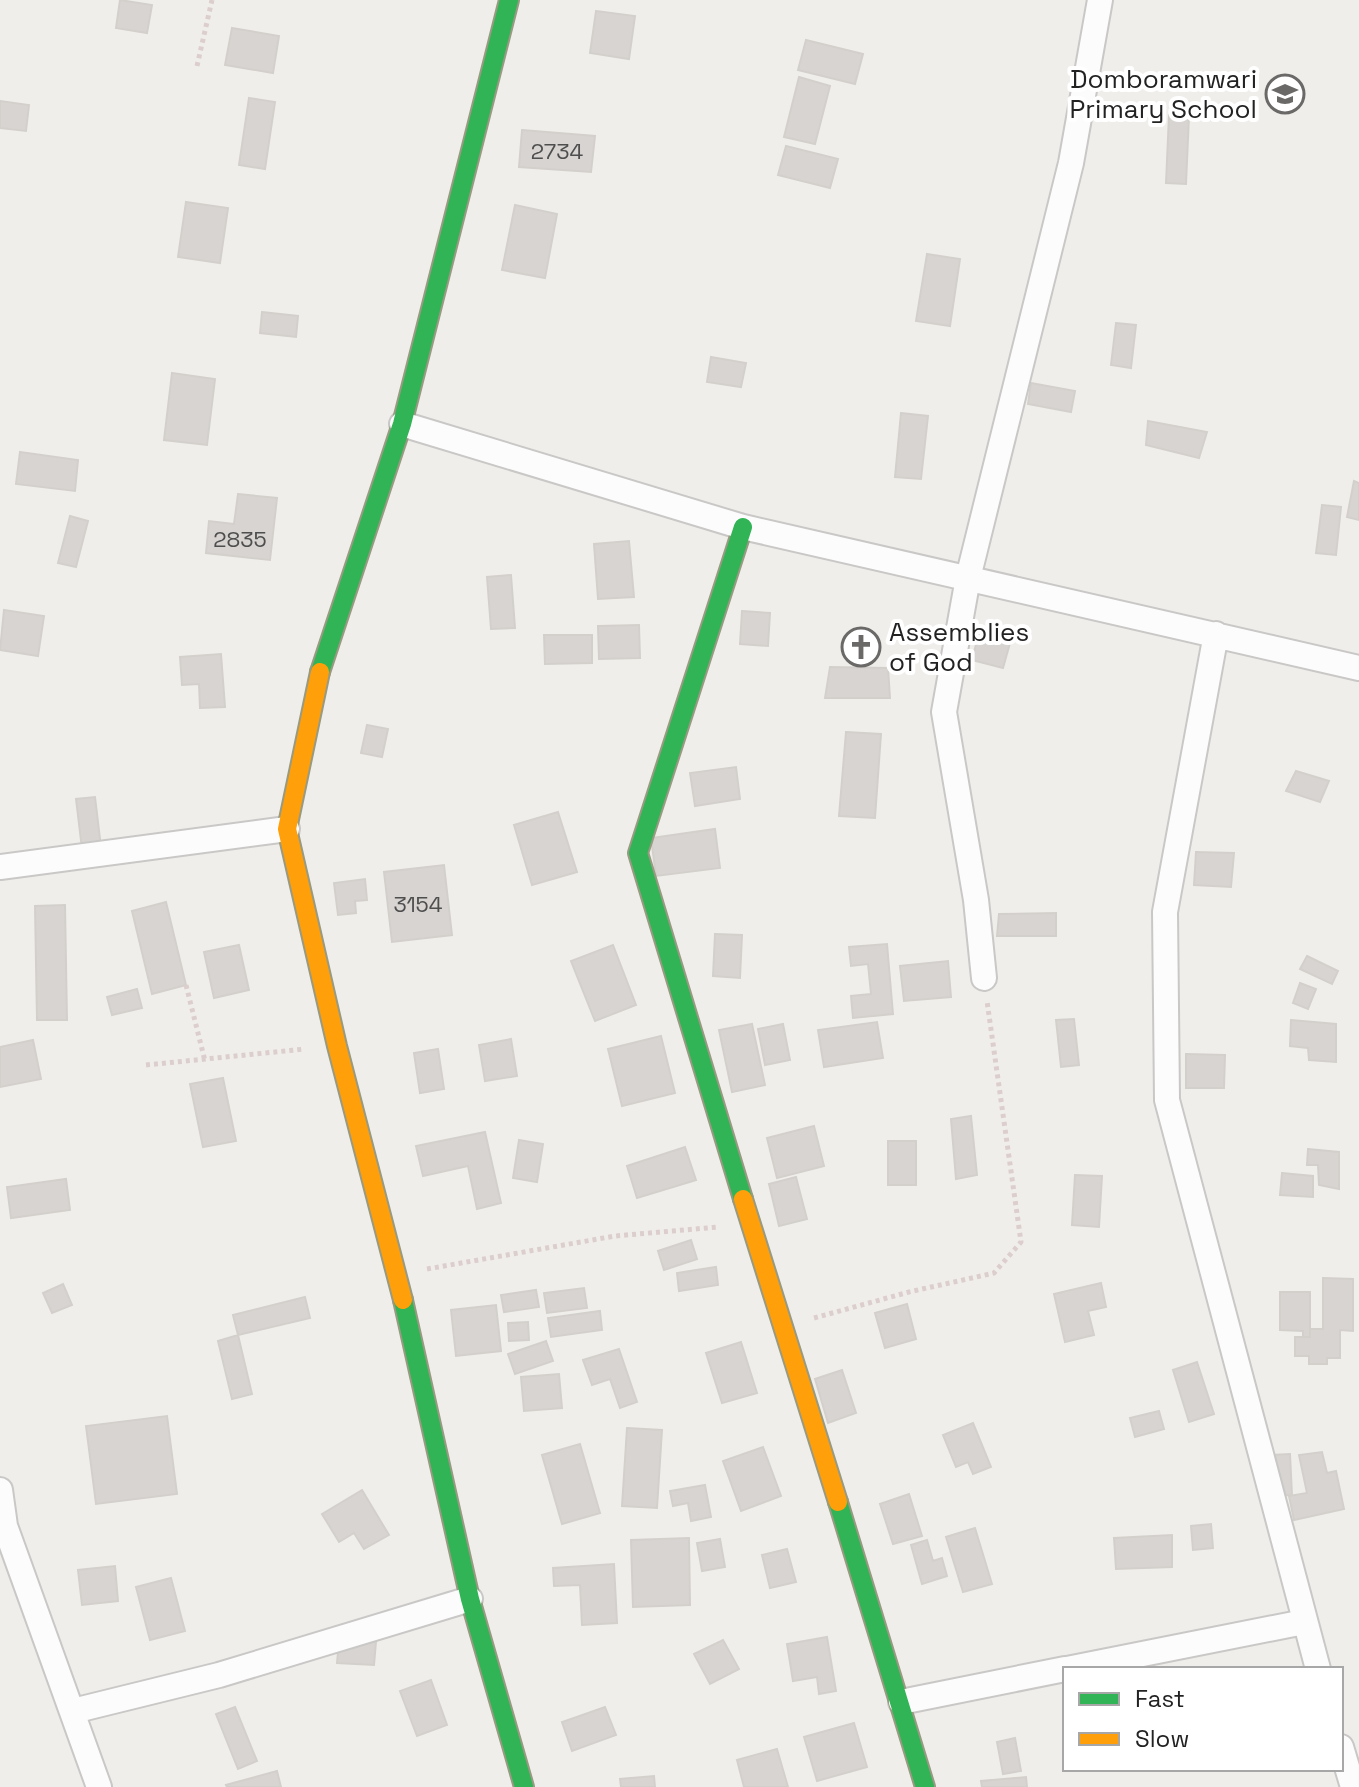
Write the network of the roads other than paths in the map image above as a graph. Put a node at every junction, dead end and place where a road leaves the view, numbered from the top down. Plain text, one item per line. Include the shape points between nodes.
1 (509, 0) edge
2 (1100, 0) edge
3 (402, 424) junction
4 (743, 527) junction
5 (968, 578) junction
6 (1216, 634) junction
7 (1359, 668) edge
8 (287, 829) junction
9 (0, 867) edge
10 (984, 978) road end
11 (0, 1490) edge
12 (3, 1527) edge
13 (470, 1599) junction
14 (1304, 1622) junction
15 (1076, 1667) edge
16 (1317, 1667) edge
17 (1063, 1670) edge
18 (901, 1702) junction
19 (73, 1711) junction
20 (1343, 1754) edge
21 (99, 1787) edge
22 (524, 1787) edge
23 (925, 1787) edge
24 (1353, 1787) edge

1 - 3 street
2 - 5 street via 1071,163
3 - 4 street
3 - 8 street via 322,661
4 - 5 street
4 - 18 street via 638,853
5 - 6 street
5 - 10 street via 944,712
6 - 7 street
6 - 14 street via 1165,912 1167,1100
8 - 9 street
8 - 13 street
11 - 12 street
12 - 19 street
13 - 19 street via 219,1675
13 - 22 street
14 - 15 street
14 - 16 street
17 - 18 street
18 - 23 street
19 - 21 street
20 - 24 street

